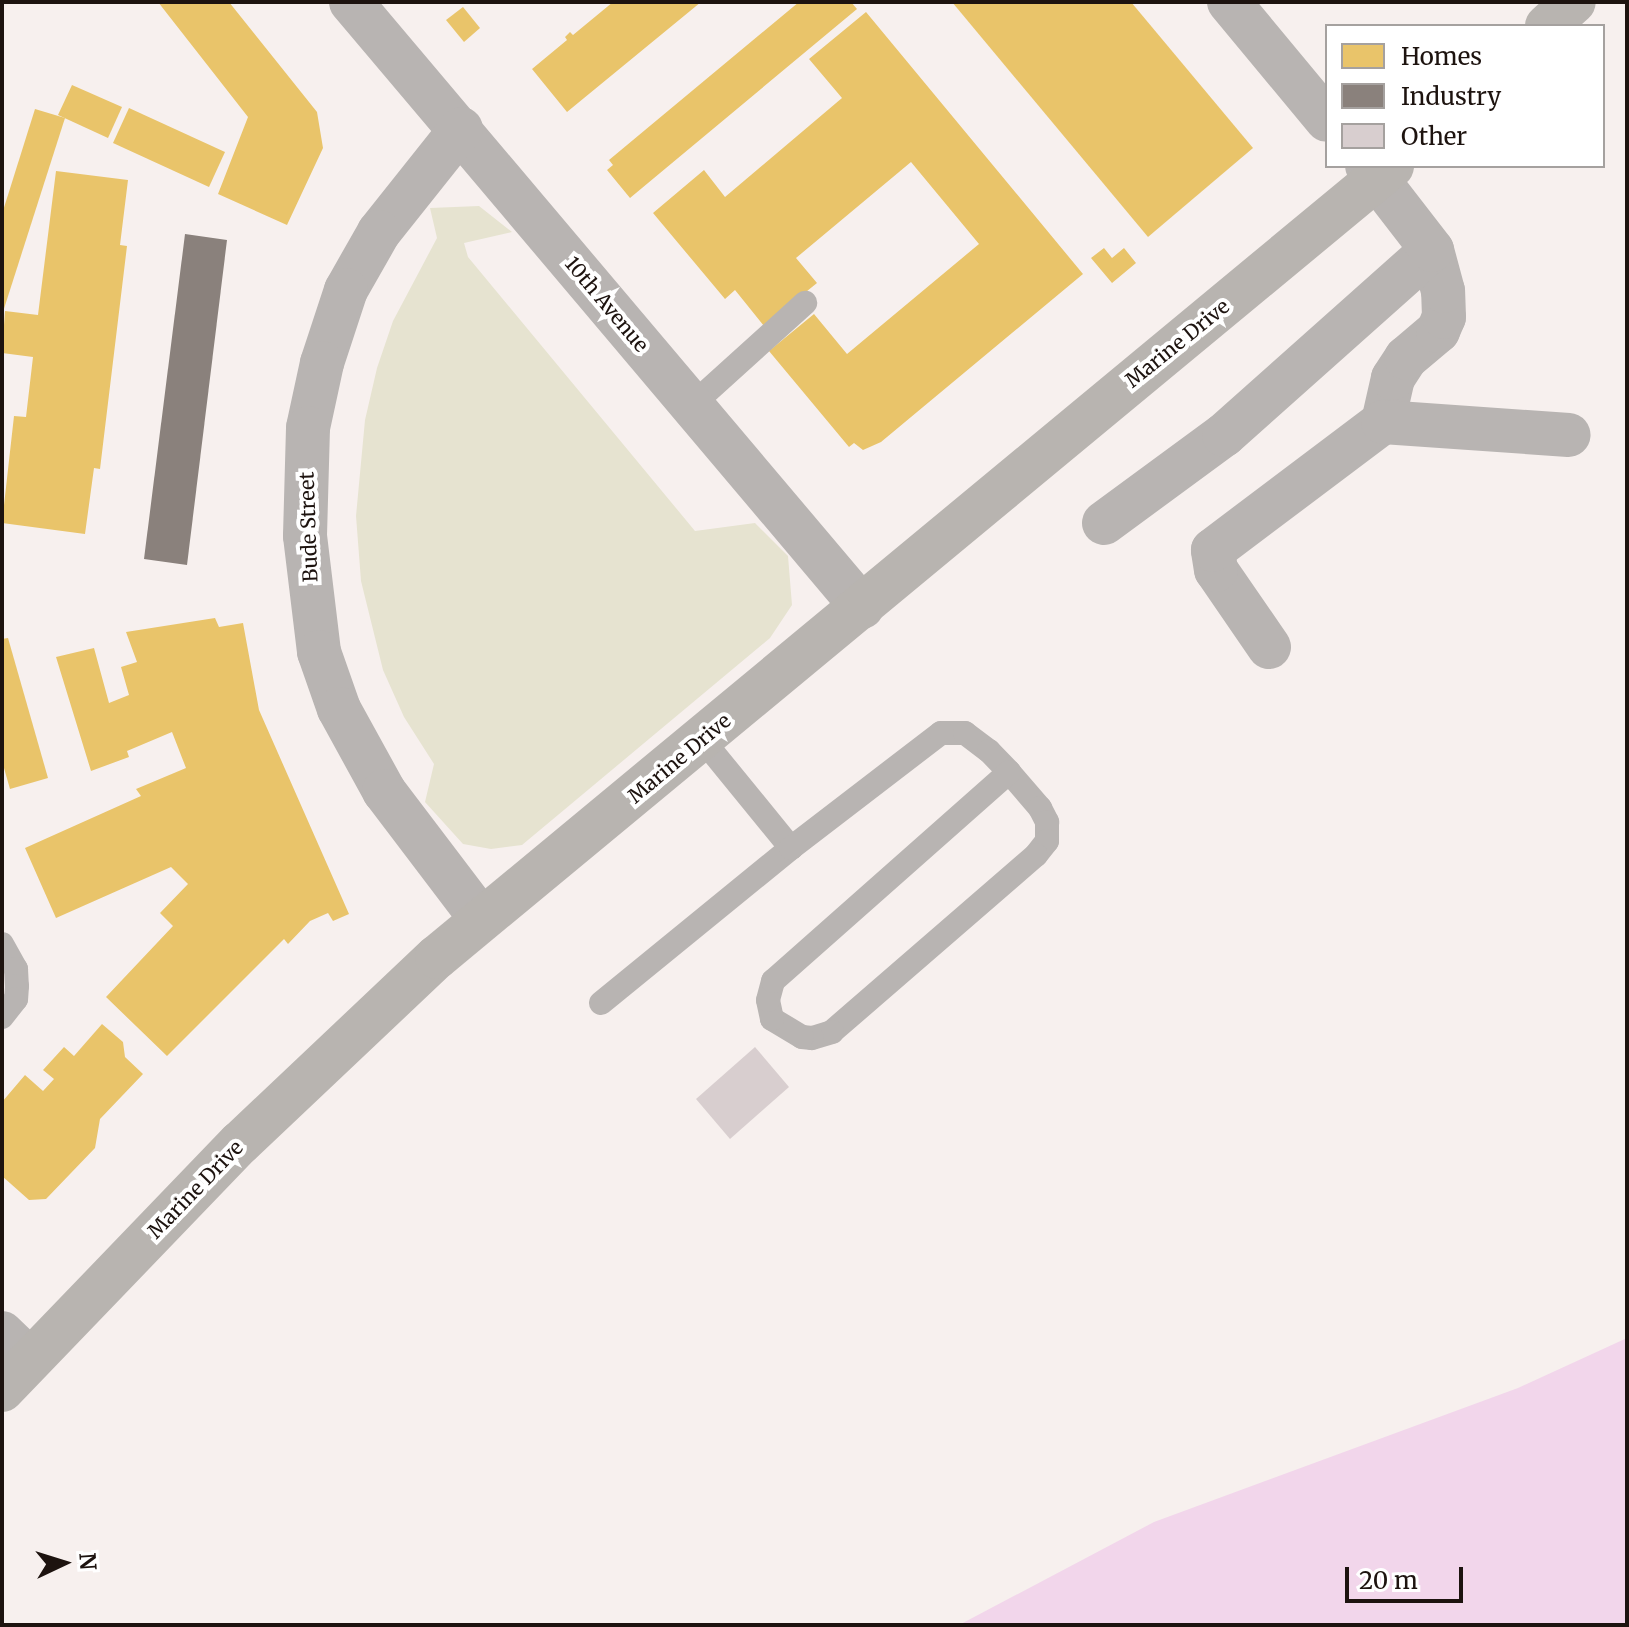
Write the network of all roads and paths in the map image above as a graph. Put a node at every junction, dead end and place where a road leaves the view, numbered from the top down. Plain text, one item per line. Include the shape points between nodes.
1 (351, 2) edge
2 (1229, 2) edge
3 (1574, 2) edge
4 (1549, 24) edge
5 (1325, 118) edge
6 (461, 129) junction
7 (1379, 170) edge
8 (1432, 250) junction
9 (805, 303) dead end
10 (691, 406) junction
11 (1383, 422) junction
12 (1569, 435) dead end
13 (1104, 523) dead end
14 (862, 607) junction
15 (1269, 647) dead end
16 (702, 739) junction
17 (1009, 772) junction
18 (791, 848) junction
19 (481, 919) junction
20 (2, 944) edge
21 (601, 1003) dead end
22 (2, 1017) edge
23 (11, 1361) edge

1 - 6 street, 10th Avenue
2 - 5 street
3 - 4 main road
6 - 10 street, 10th Avenue via 652,379
6 - 19 street, Bude Street via 379,232 346,290 308,428 304,499 318,566 319,652 339,709 384,791
7 - 8 street
7 - 14 main road, Marine Drive
8 - 11 street via 1444,317 1438,331 1406,358 1393,378
8 - 13 street via 1224,435
9 - 10 lane
10 - 14 street, 10th Avenue
11 - 12 street
11 - 15 street via 1213,550 1216,570
14 - 16 main road, Marine Drive
16 - 18 lane
16 - 19 main road, Marine Drive
17 - 17 lane via 1047,822 1047,841 1036,855 832,1032 802,1037 772,1019 769,988 781,971
17 - 18 lane via 976,740 948,731
18 - 21 lane
19 - 23 main road, Marine Drive
20 - 22 lane via 16,969 17,986 16,999

